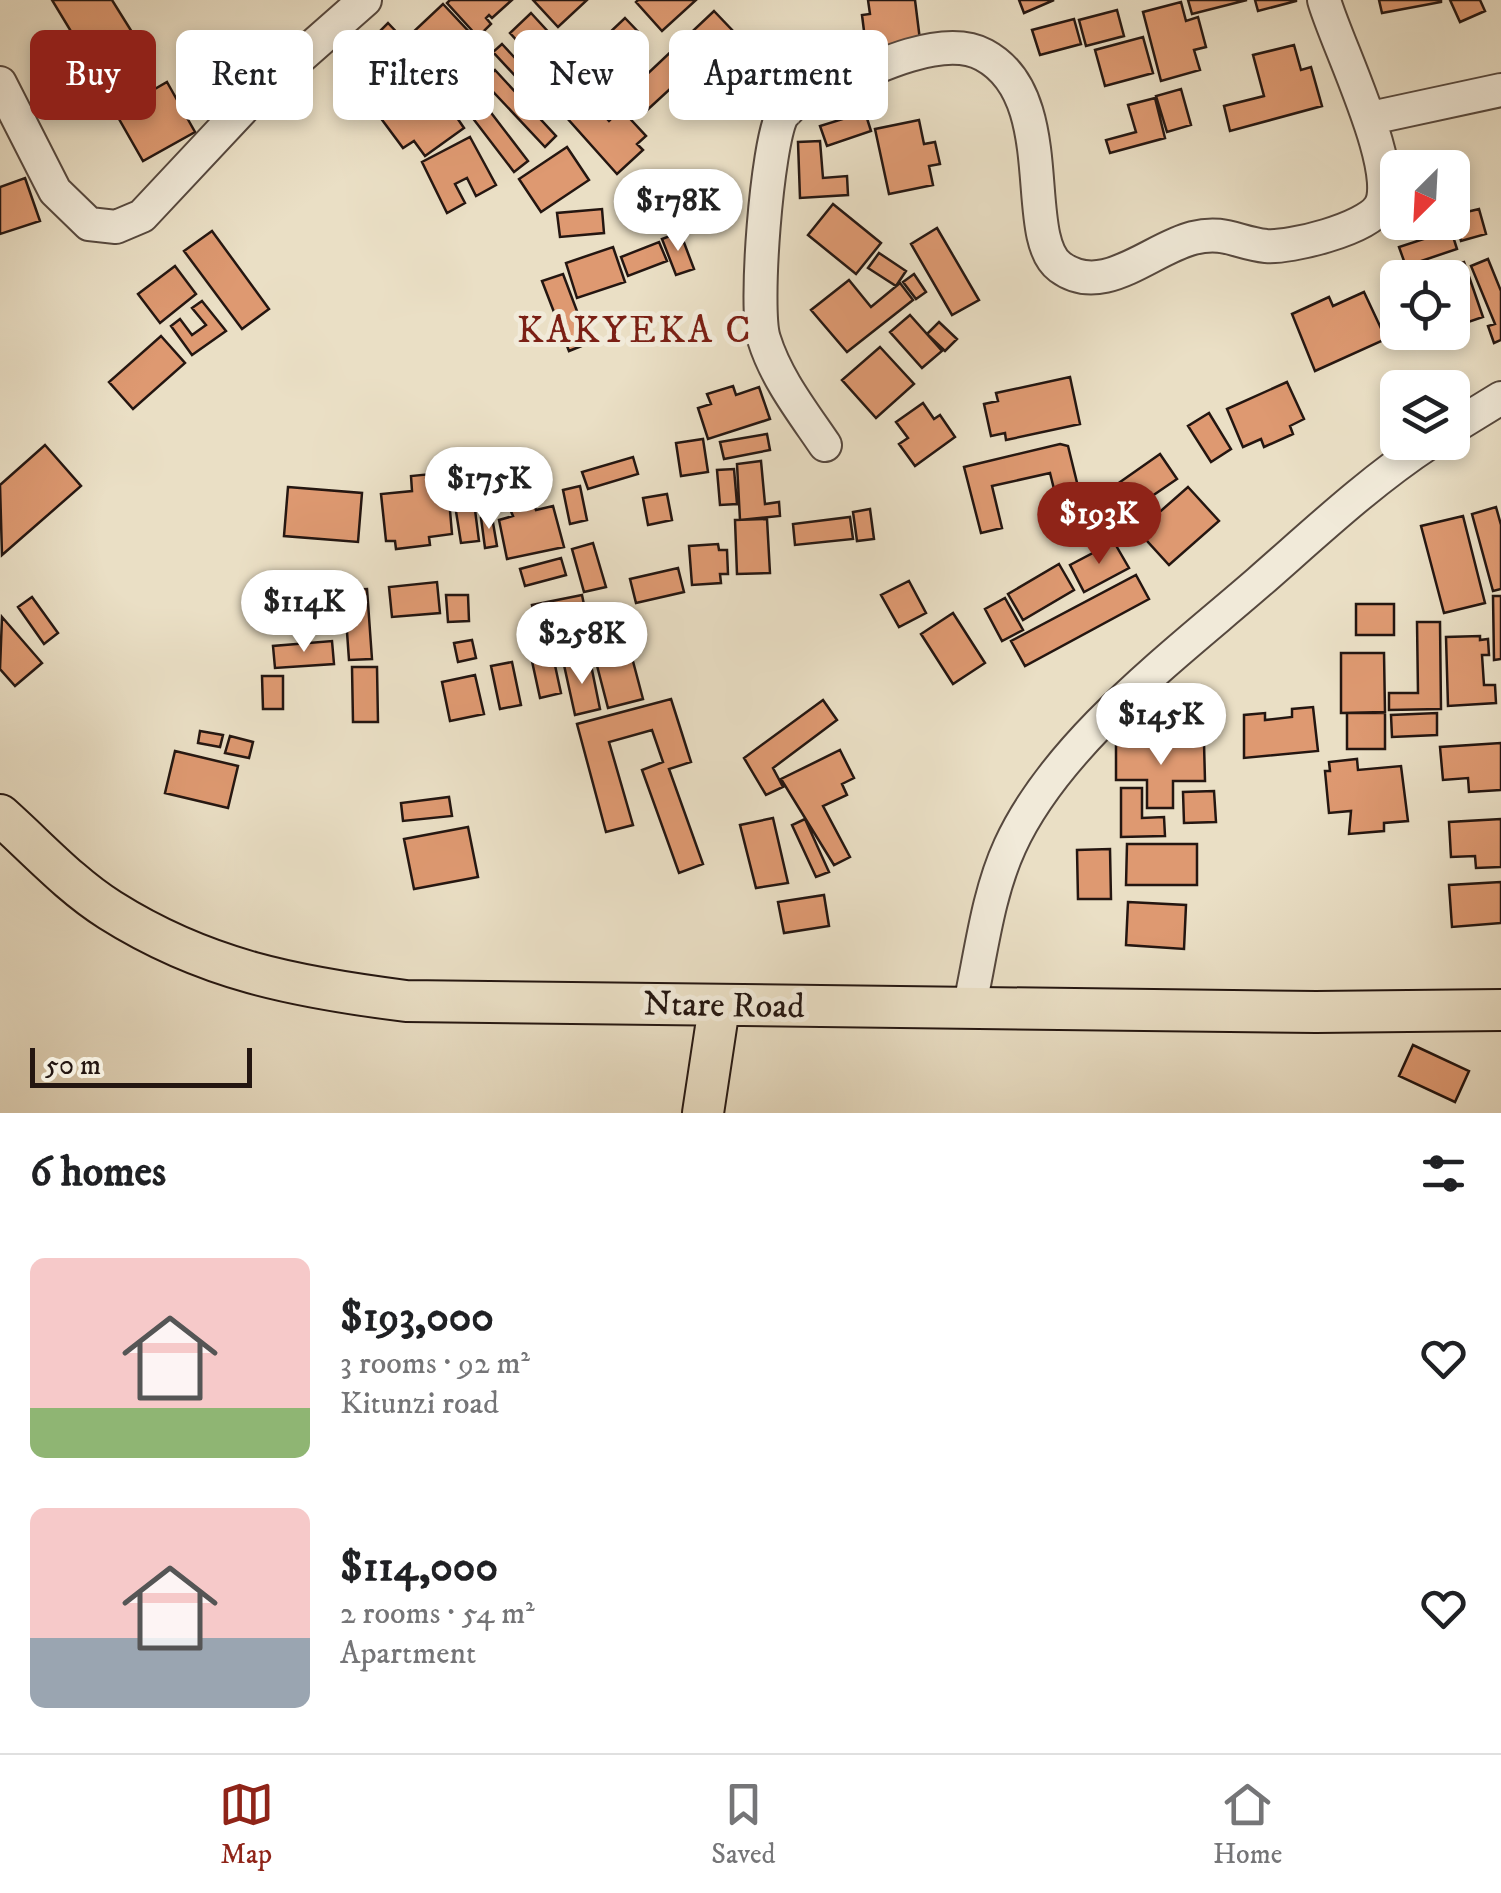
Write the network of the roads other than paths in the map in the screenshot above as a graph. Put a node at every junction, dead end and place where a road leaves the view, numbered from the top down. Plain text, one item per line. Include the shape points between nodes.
1 (365, 0) edge
2 (1324, 0) edge
3 (0, 83) edge
4 (1501, 90) edge
5 (1371, 118) junction
6 (1501, 398) edge
7 (1470, 417) edge
8 (826, 445) dead end
9 (1408, 460) edge
10 (0, 815) edge
11 (719, 1007) junction
12 (970, 1008) junction
13 (1501, 1010) edge
14 (702, 1113) edge

1 - 3 street via 247,104 142,216 116,227 89,224 55,191
2 - 5 street
4 - 5 street
5 - 8 street via 1386,187 1380,208 1358,226 1267,246 1227,234 1191,238 1099,280 1057,266 1042,243 1040,171 1026,114 1010,76 985,55 934,46 792,106 778,131 767,204 762,336 782,382
6 - 7 street
9 - 12 street via 1294,551 1071,756 1011,844 996,882
10 - 11 main road, Ntare Road via 106,908 192,956 298,987 406,1001
11 - 12 main road, Ntare Road
11 - 14 main road
12 - 13 main road, Ntare Road

